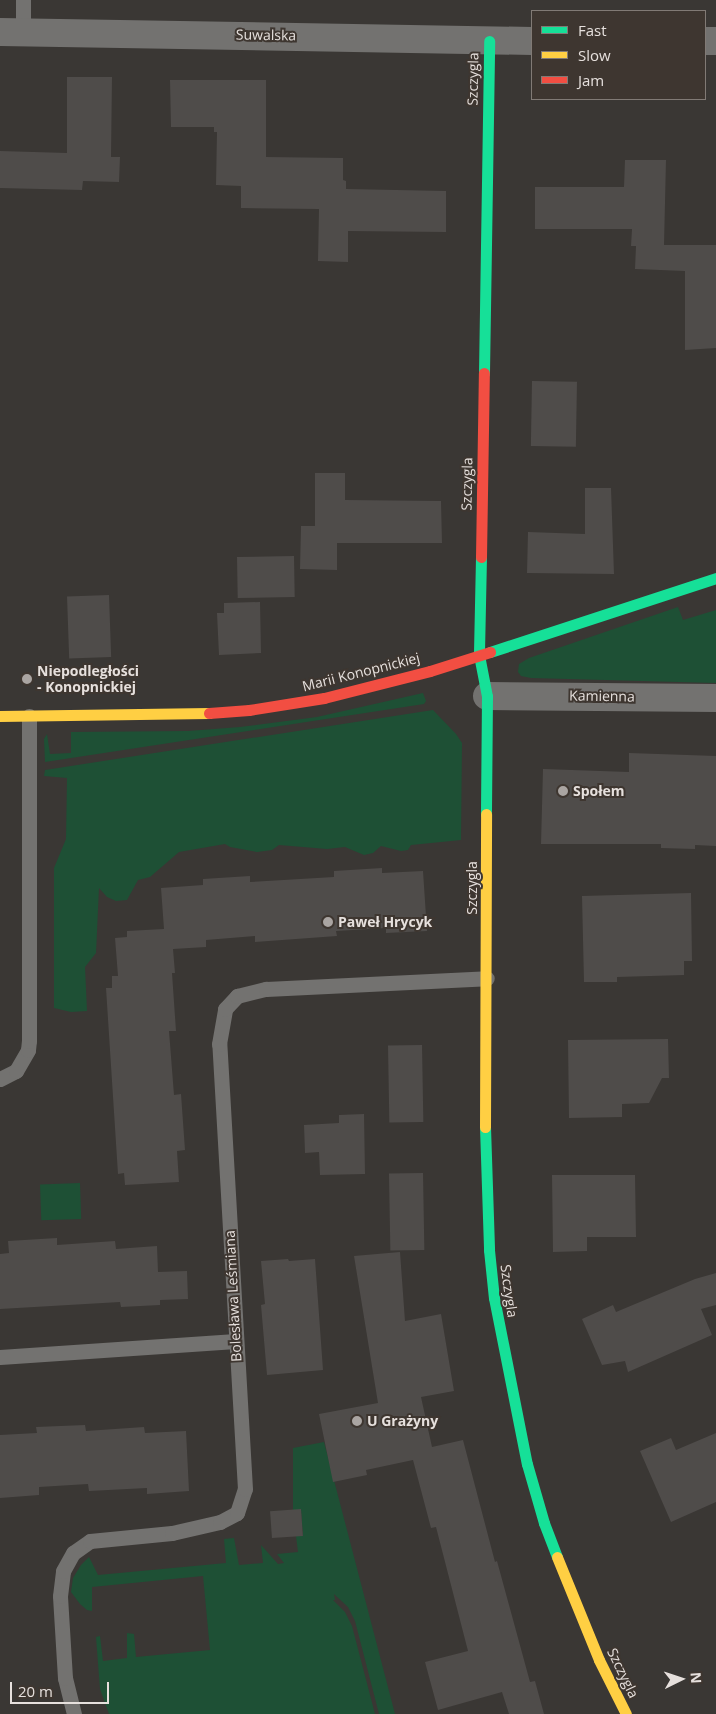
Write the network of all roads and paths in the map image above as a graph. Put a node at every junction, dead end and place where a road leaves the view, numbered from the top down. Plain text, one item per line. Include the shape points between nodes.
1 (23, 0) edge
2 (11, 32) edge
3 (489, 40) junction
4 (531, 41) edge
5 (716, 578) edge
6 (479, 655) junction
7 (487, 696) junction
8 (716, 698) edge
9 (0, 716) edge
10 (29, 716) junction
11 (486, 978) junction
12 (0, 1079) edge
13 (235, 1341) junction
14 (0, 1356) edge
15 (74, 1714) edge
16 (626, 1714) edge

1 - 2 lane
2 - 3 street, Suwalska
3 - 4 street, Suwalska
3 - 6 street, Szczygla
5 - 6 street, Marii Konopnickiej
6 - 7 street, Szczygla
6 - 10 street, Marii Konopnickiej via 365,689 249,710 199,714
7 - 8 street, Kamienna
7 - 11 street, Szczygla
9 - 10 street, Marii Konopnickiej
10 - 12 lane via 30,1041 16,1071
11 - 13 lane, Bolesława Leśmiana via 266,990 246,993 230,1002 222,1019 219,1044
11 - 16 street, Szczygla via 486,1207 494,1298 509,1382 544,1523 571,1596
13 - 14 lane
13 - 15 lane, Bolesława Leśmiana via 246,1478 237,1513 200,1528 90,1541 74,1553 63,1571 60,1596 65,1678

